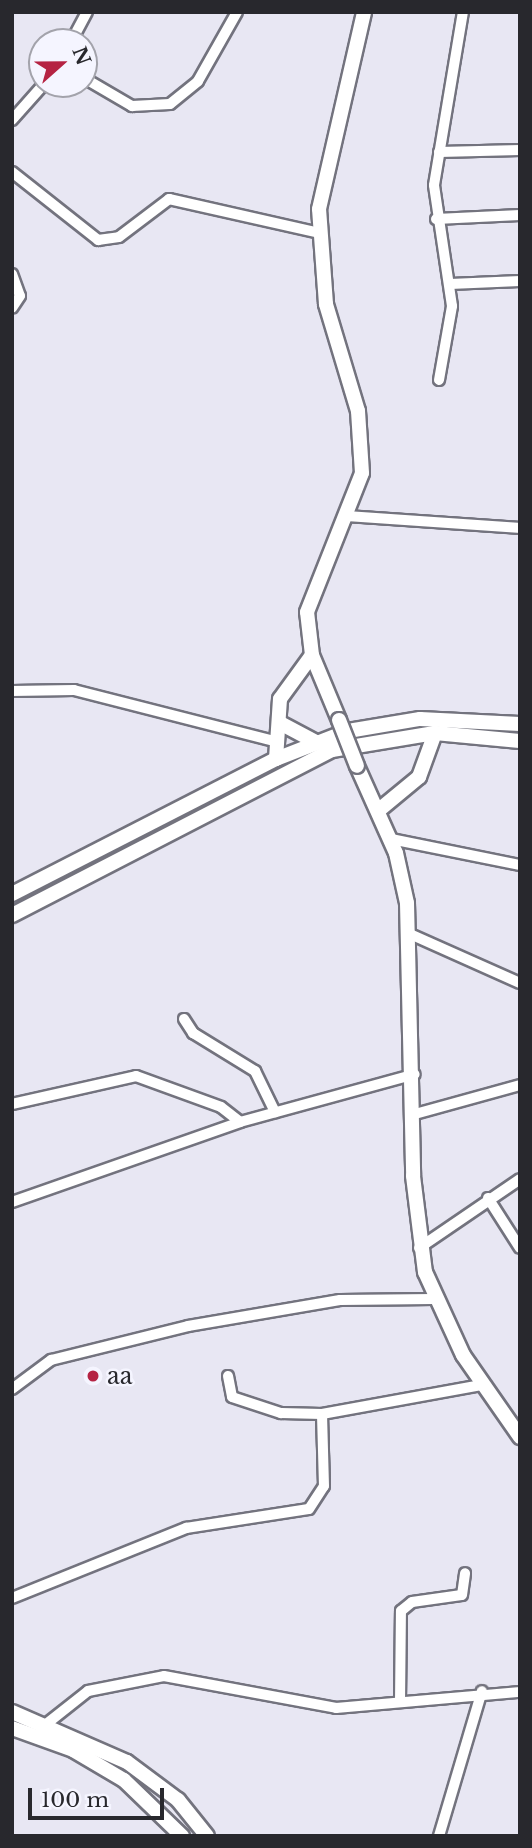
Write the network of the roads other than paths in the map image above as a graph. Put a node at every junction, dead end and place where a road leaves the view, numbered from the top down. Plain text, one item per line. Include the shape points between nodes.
1 (87, 12) edge
2 (237, 12) edge
3 (364, 12) edge
4 (463, 12) edge
5 (78, 28) edge
6 (98, 86) edge
7 (32, 98) edge
8 (12, 120) edge
9 (520, 150) edge
10 (439, 152) junction
11 (12, 172) edge
12 (520, 215) edge
13 (436, 219) junction
14 (320, 233) junction
15 (12, 274) edge
16 (520, 281) edge
17 (450, 284) junction
18 (12, 308) edge
19 (439, 380) dead end
20 (348, 516) junction
21 (520, 528) edge
22 (312, 654) junction
23 (12, 691) edge
24 (280, 723) junction
25 (520, 724) edge
26 (435, 733) junction
27 (401, 736) junction
28 (520, 741) edge
29 (278, 742) junction
30 (315, 742) junction
31 (276, 759) junction
32 (424, 760) junction
33 (379, 810) junction
34 (391, 839) junction
35 (520, 865) edge
36 (12, 894) edge
37 (12, 915) edge
38 (410, 933) junction
39 (520, 983) edge
40 (184, 1019) dead end
41 (415, 1074) junction
42 (520, 1085) edge
43 (12, 1104) edge
44 (275, 1112) junction
45 (415, 1114) junction
46 (240, 1122) junction
47 (520, 1179) edge
48 (488, 1198) junction
49 (12, 1202) edge
50 (419, 1248) junction
51 (520, 1248) edge
52 (433, 1299) junction
53 (228, 1377) dead end
54 (481, 1385) junction
55 (12, 1389) edge
56 (322, 1414) junction
57 (520, 1437) edge
58 (465, 1573) dead end
59 (12, 1598) edge
60 (482, 1691) junction
61 (520, 1692) edge
62 (400, 1702) junction
63 (12, 1712) edge
64 (45, 1725) junction
65 (12, 1728) edge
66 (182, 1836) edge
67 (207, 1836) edge
68 (439, 1836) edge

1 - 5 street
2 - 6 street via 198,81 170,104 132,106
3 - 14 main road via 326,164
4 - 10 street
7 - 8 street
9 - 10 street
10 - 13 street
11 - 14 street via 98,240 119,237 169,199
12 - 13 street
13 - 17 street
14 - 20 main road via 326,304 358,411 362,473
15 - 18 street via 20,291
16 - 17 street
17 - 19 street via 450,328
20 - 21 street
20 - 22 main road via 309,600
22 - 24 main road via 285,688
22 - 33 main road, bridge
23 - 29 street via 74,690
24 - 29 main road
24 - 30 main road
25 - 30 main road via 420,719
26 - 27 main road
26 - 28 main road
26 - 32 main road
27 - 32 main road
27 - 37 main road via 332,750 281,772
29 - 31 main road
30 - 31 main road
31 - 36 main road
32 - 33 main road via 411,786
33 - 34 main road
34 - 35 street
34 - 38 main road
38 - 39 street
38 - 41 main road
40 - 44 street via 193,1033 255,1072
41 - 44 street
41 - 45 main road
42 - 45 street
43 - 46 street via 136,1076 221,1107
44 - 46 street
45 - 50 main road
46 - 49 street
47 - 48 street
48 - 50 street
48 - 51 street
50 - 52 main road
52 - 54 main road
52 - 55 street via 340,1300 188,1326 51,1360
53 - 56 street via 230,1394 242,1402 281,1413
54 - 56 street
54 - 57 main road
56 - 59 street via 324,1486 309,1510 187,1528
58 - 62 street via 462,1595 412,1602 401,1611
60 - 61 street
60 - 62 street
60 - 68 street
62 - 64 street via 329,1707 164,1676 88,1691
63 - 64 main road
64 - 67 main road via 97,1746 151,1778
65 - 66 main road via 73,1750 124,1780

